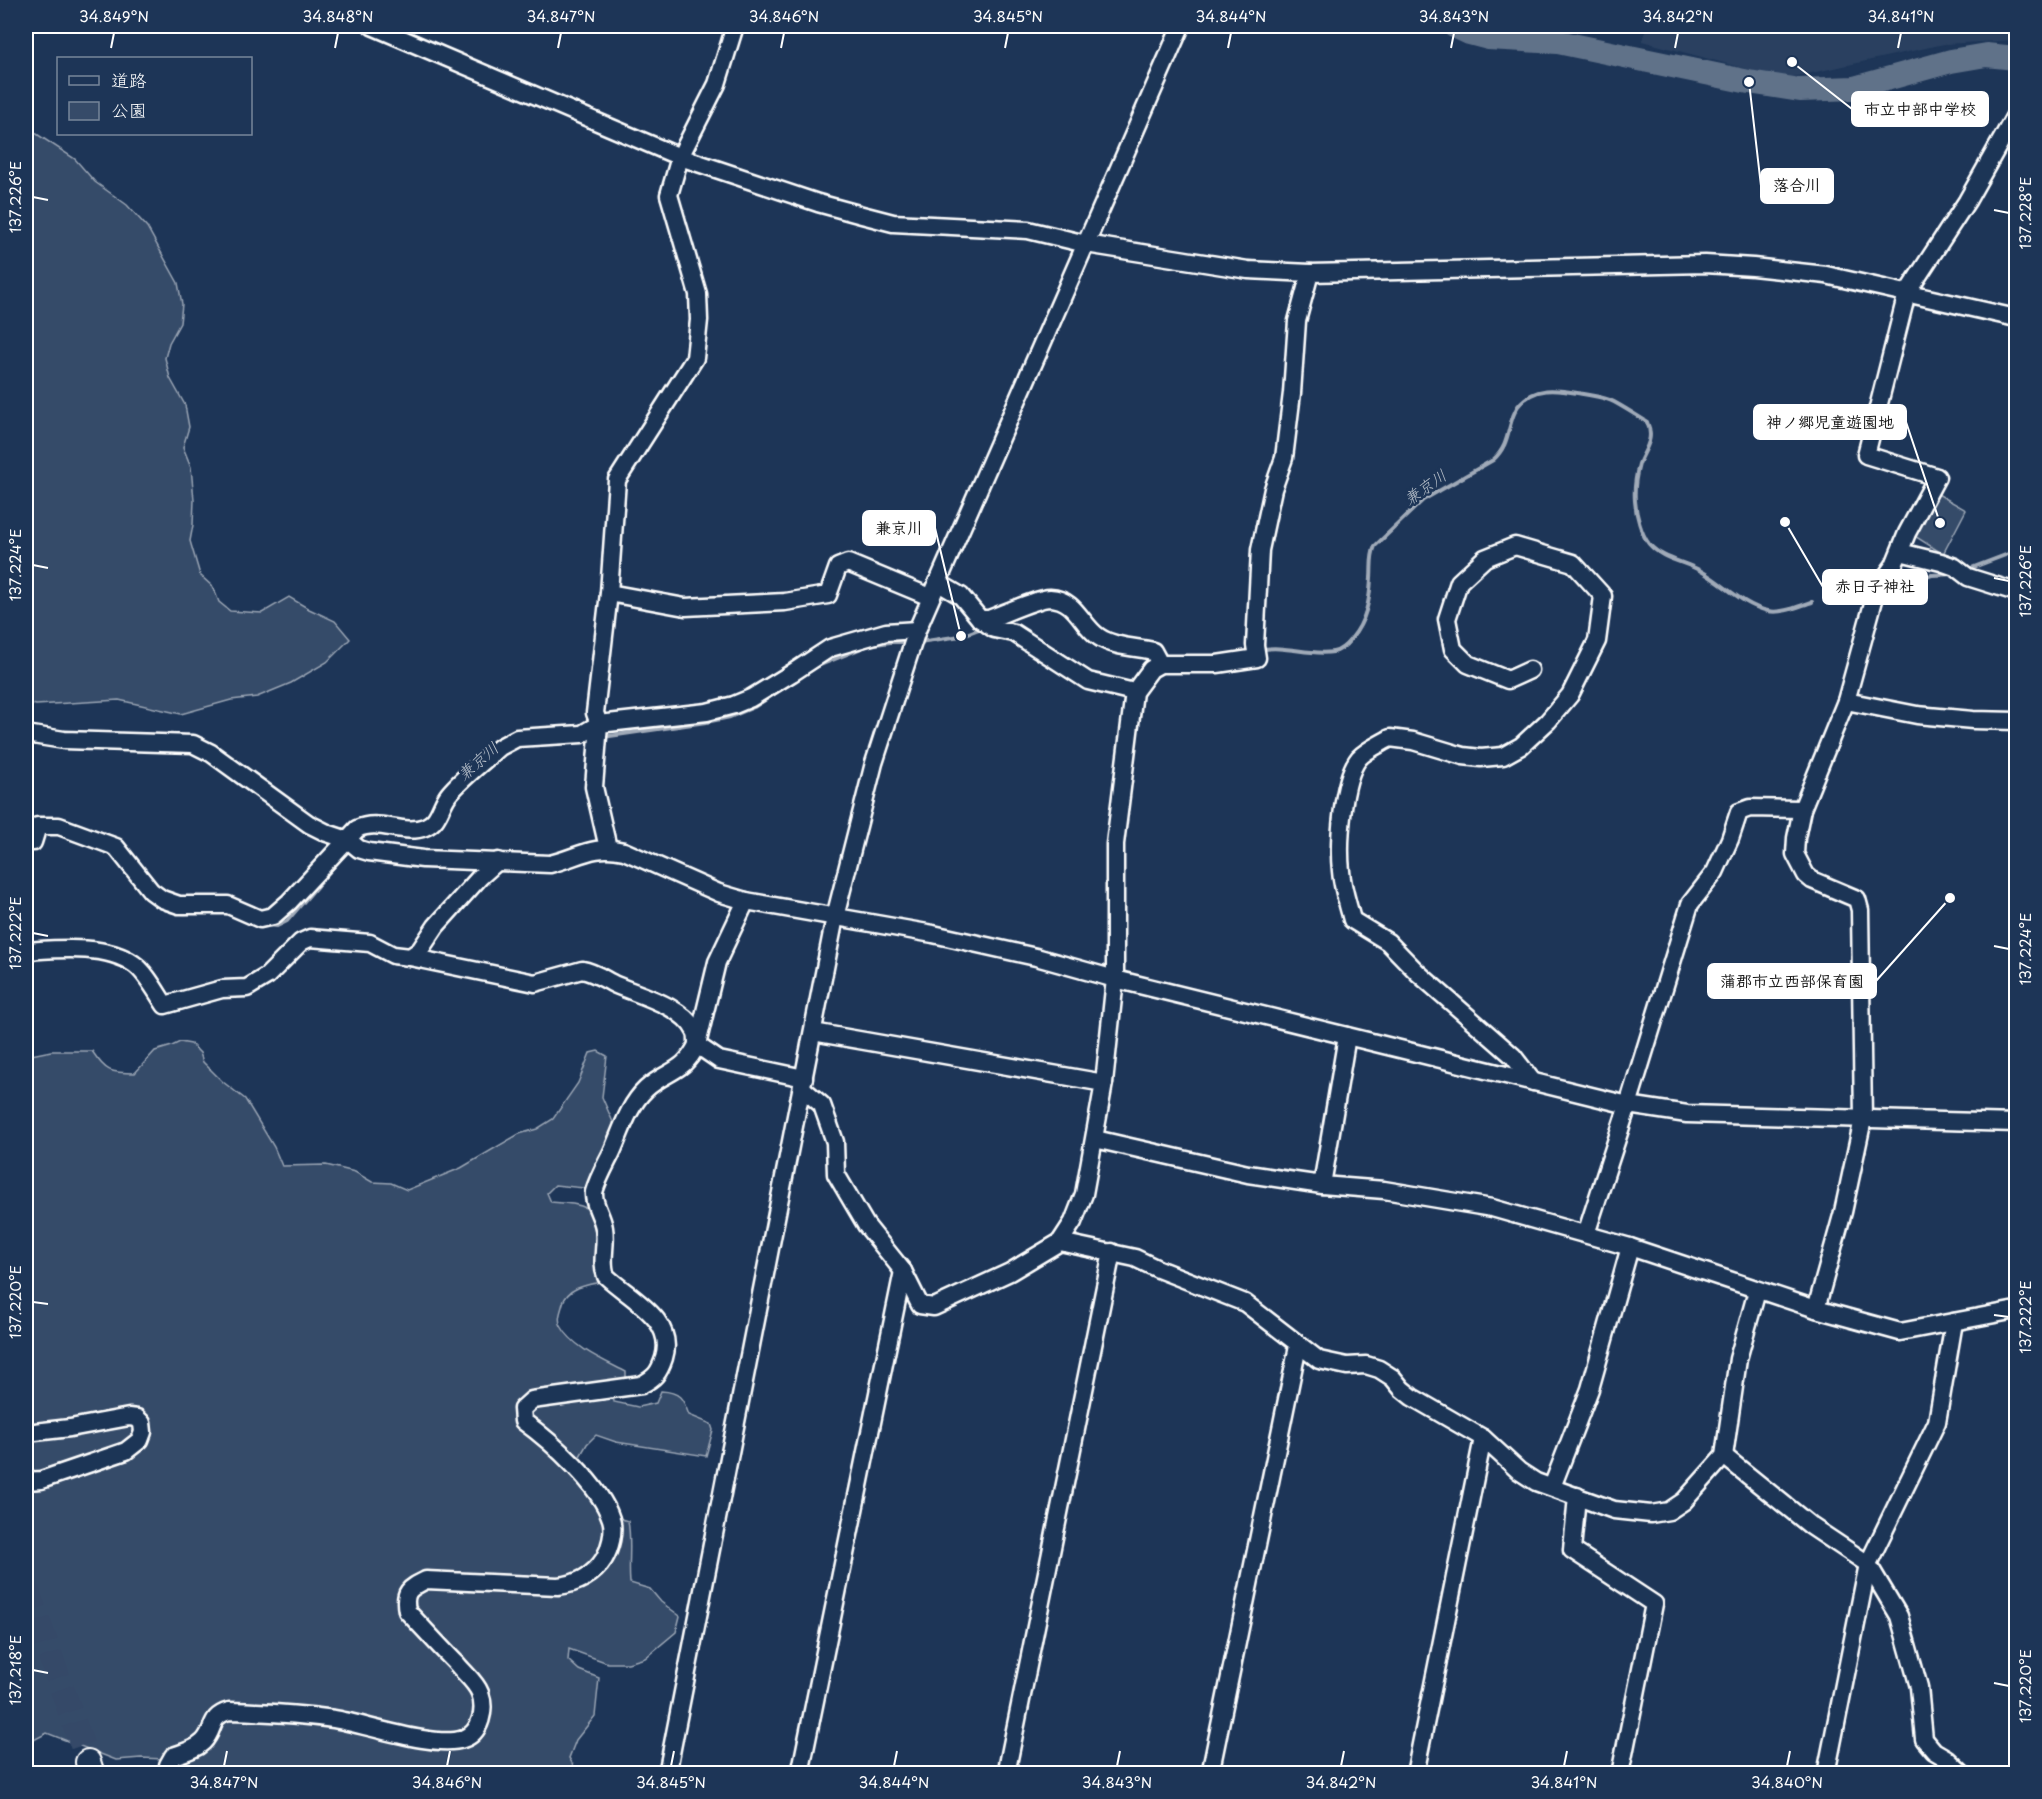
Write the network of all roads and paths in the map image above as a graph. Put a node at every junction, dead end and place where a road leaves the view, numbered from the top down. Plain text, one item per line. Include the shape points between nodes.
1 (372, 26) edge
2 (735, 26) edge
3 (1181, 26) edge
4 (2016, 114) edge
5 (680, 157) junction
6 (1086, 244) junction
7 (1310, 273) junction
8 (1908, 293) junction
9 (2016, 318) edge
10 (1900, 552) junction
11 (934, 589) junction
12 (2016, 592) edge
13 (609, 593) junction
14 (986, 623) junction
15 (915, 636) junction
16 (1157, 659) junction
17 (1530, 670) dead end
18 (1134, 692) junction
19 (1846, 701) junction
20 (2016, 721) edge
21 (598, 733) junction
22 (26, 734) edge
23 (1802, 809) junction
24 (32, 836) edge
25 (352, 844) junction
26 (608, 848) junction
27 (498, 861) junction
28 (746, 901) junction
29 (836, 917) junction
30 (26, 951) edge
31 (410, 957) junction
32 (1115, 979) junction
33 (813, 1032) junction
34 (1347, 1036) junction
35 (697, 1045) junction
36 (1533, 1082) junction
37 (803, 1083) junction
38 (1104, 1083) junction
39 (1628, 1105) junction
40 (1863, 1119) junction
41 (2016, 1123) edge
42 (1095, 1139) junction
43 (1322, 1185) junction
44 (1586, 1234) junction
45 (1060, 1242) junction
46 (1630, 1247) junction
47 (1112, 1252) junction
48 (903, 1271) junction
49 (1757, 1291) junction
50 (1816, 1309) junction
51 (2016, 1310) edge
52 (1954, 1322) junction
53 (1298, 1346) junction
54 (26, 1433) edge
55 (1483, 1438) junction
56 (1724, 1456) junction
57 (26, 1481) edge
58 (1552, 1487) junction
59 (1577, 1496) junction
60 (1868, 1564) junction
61 (168, 1773) edge
62 (667, 1773) edge
63 (800, 1773) edge
64 (1006, 1773) edge
65 (1210, 1773) edge
66 (1415, 1773) edge
67 (1620, 1773) edge
68 (1826, 1773) edge
69 (1963, 1773) edge

1 - 5 street
2 - 5 street via 717,84
3 - 6 street
4 - 8 street
5 - 6 street via 818,203 893,223 1028,230
5 - 13 street via 669,195 698,294 694,358 616,480
6 - 7 street via 1248,270
6 - 11 street
7 - 8 street via 1705,264 1826,275
7 - 16 street via 1297,321 1284,458 1260,550 1257,658 1228,663
8 - 9 street
8 - 10 street via 1866,455 1937,477
10 - 12 street
10 - 19 street via 1877,589
11 - 13 street via 848,563 838,567 828,595 785,602 685,607
11 - 14 street via 961,596
11 - 15 street
13 - 21 street via 596,712
14 - 16 street via 1048,598 1060,600 1105,640
14 - 18 street via 1014,633 1088,681
15 - 21 street via 886,632 830,648 735,705
15 - 29 street via 874,763
16 - 18 street
17 - 36 street via 1508,680 1468,664 1453,649 1447,619 1459,582 1485,558 1515,546 1573,563 1603,597 1597,641 1570,695 1521,746 1503,756 1463,756 1390,738 1360,756 1352,768 1345,796 1340,870 1352,920 1388,942 1513,1056
18 - 32 street via 1115,844
19 - 20 street via 1917,715
19 - 23 street
21 - 25 street via 543,735 507,742 447,796 435,821 412,830 366,824 357,829
21 - 26 street via 594,787
22 - 25 street via 64,740 193,744 309,824
23 - 39 street via 1750,808 1739,812 1715,873 1690,904
23 - 40 street via 1795,854 1800,865 1812,880 1857,900 1860,910
24 - 25 street via 38,826 59,826 116,847 162,899 179,905 228,905 260,919 273,916
25 - 27 street via 369,852 423,859
26 - 27 street via 550,864
26 - 28 street
27 - 31 street
28 - 29 street
28 - 35 street via 717,962
29 - 32 street via 933,934
29 - 33 street
30 - 31 street via 69,948 122,958 136,965 165,1005 222,989 247,988 267,976 310,938 370,943 393,955
31 - 35 street via 535,983 590,971 679,1013 695,1031
32 - 34 street
32 - 38 street
33 - 37 street
33 - 38 street
34 - 36 street
34 - 43 street
35 - 37 street via 719,1060
35 - 61 street via 682,1067 647,1089 636,1101 594,1192 604,1227 602,1267 606,1276 663,1328 666,1340 661,1367 653,1379 641,1385 532,1400 522,1409 523,1421 556,1446 602,1500 612,1521 603,1561 570,1585 426,1580 412,1587 405,1603 407,1611 480,1693 481,1720 469,1737 447,1742 335,1719 229,1711 218,1714 210,1733 196,1749 173,1756
36 - 39 street
37 - 48 street via 822,1105 835,1142 836,1174 866,1225
37 - 62 street
38 - 42 street
39 - 40 street via 1687,1114
39 - 44 street
40 - 41 street
40 - 50 street
42 - 43 street via 1248,1174
42 - 45 street via 1084,1194
43 - 44 street via 1384,1190 1492,1208
44 - 46 street
45 - 47 street
45 - 48 street via 1010,1272 934,1307 920,1305
46 - 49 street
46 - 58 street via 1590,1389
47 - 53 street via 1245,1303
47 - 64 street
48 - 63 street
49 - 50 street
49 - 56 street via 1738,1359
50 - 52 street via 1900,1332
51 - 52 street
52 - 60 street via 1937,1422
53 - 55 street via 1319,1360 1379,1369 1412,1397
53 - 65 street
54 - 57 street via 129,1417 142,1423 143,1432 140,1440 126,1451 41,1480
55 - 58 street via 1519,1471
55 - 66 street
56 - 59 street via 1684,1501 1669,1511 1651,1514 1614,1510
56 - 60 street via 1811,1526
58 - 59 street
59 - 67 street via 1572,1550 1654,1604
60 - 68 street
60 - 69 street via 1899,1616 1919,1687 1924,1739

